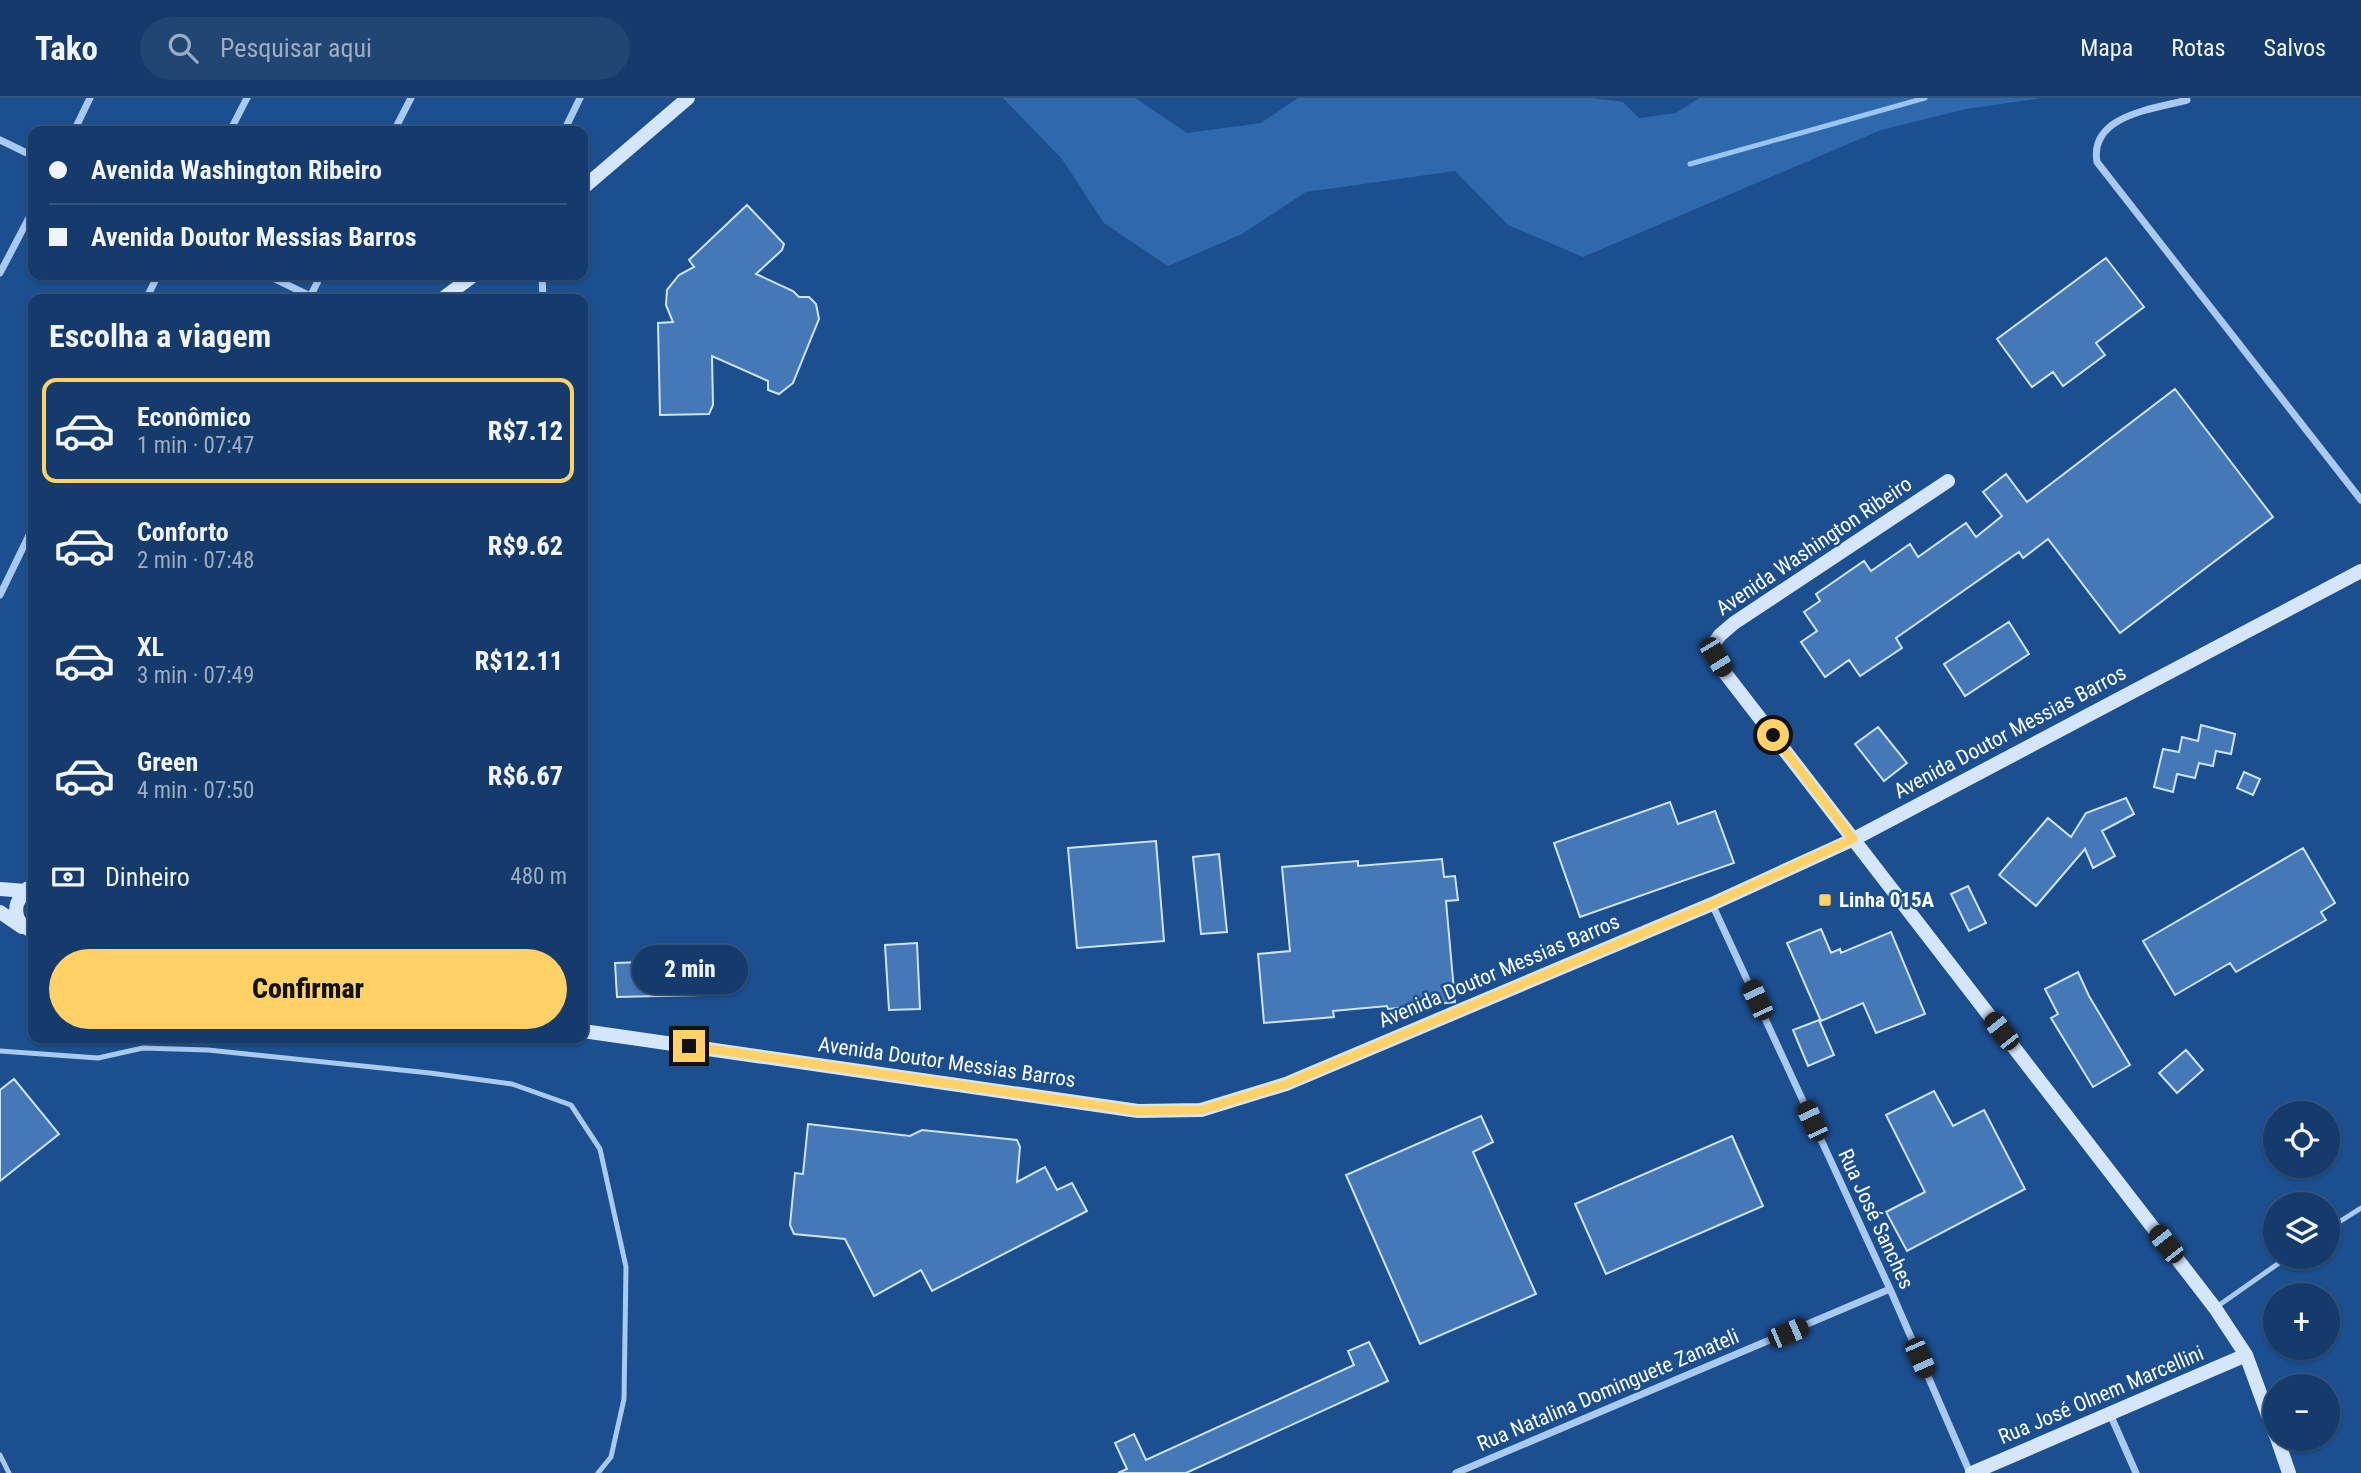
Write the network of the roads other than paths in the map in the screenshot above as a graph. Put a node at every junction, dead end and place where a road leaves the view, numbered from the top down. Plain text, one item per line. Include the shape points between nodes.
1 (90, 98) edge
2 (247, 98) edge
3 (411, 98) edge
4 (580, 98) edge
5 (688, 98) edge
6 (2187, 100) edge
7 (76, 126) edge
8 (233, 126) edge
9 (397, 126) edge
10 (566, 126) edge
11 (0, 140) edge
12 (28, 154) edge
13 (588, 184) edge
14 (28, 220) edge
15 (0, 273) edge
16 (276, 280) edge
17 (467, 280) edge
18 (302, 294) edge
19 (449, 294) edge
20 (1948, 481) dead end
21 (2361, 500) edge
22 (28, 537) edge
23 (2361, 571) edge
24 (0, 595) edge
25 (1853, 839) junction
26 (28, 887) edge
27 (0, 889) edge
28 (28, 890) edge
29 (1712, 904) junction
30 (0, 912) edge
31 (28, 929) edge
32 (28, 929) edge
33 (588, 1032) edge
34 (0, 1051) edge
35 (2361, 1208) edge
36 (2340, 1221) edge
37 (2270, 1269) edge
38 (1890, 1289) junction
39 (2215, 1308) junction
40 (2246, 1355) junction
41 (2263, 1401) edge
42 (2110, 1414) junction
43 (2281, 1451) edge
44 (0, 1455) edge
45 (9, 1473) edge
46 (598, 1473) edge
47 (1456, 1473) edge
48 (1971, 1473) edge
49 (2136, 1473) edge
50 (2289, 1473) edge

1 - 7 street
2 - 8 street
3 - 9 street
4 - 10 street
5 - 13 street
6 - 21 street via 2125,117 2106,128 2097,142 2097,162
11 - 12 street
14 - 15 street
16 - 18 street
17 - 19 street
20 - 25 street, Avenida Washington Ribeiro via 1734,622 1712,646 1725,673
22 - 24 street
23 - 25 street, Avenida Doutor Messias Barros
25 - 29 street, Avenida Doutor Messias Barros
25 - 39 street, Avenida Washington Ribeiro
26 - 27 street
28 - 31 street via 17,902 16,915
29 - 33 street, Avenida Doutor Messias Barros via 1286,1084 1201,1110 1138,1111
29 - 38 street, Rua José Sanches
30 - 32 street
34 - 46 lane via 98,1058 143,1048 208,1050 512,1084 571,1105 600,1149 626,1267 624,1399 611,1457
35 - 36 lane
37 - 39 lane
38 - 47 street, Rua Natalina Dominguete Zanateli
38 - 48 street, Rua José Sanches
39 - 40 street, Avenida Washington Ribeiro
40 - 41 street, Avenida Washington Ribeiro
40 - 42 street, Rua José Olnem Marcellini
42 - 48 street, Rua José Olnem Marcellini
42 - 49 street
43 - 50 street, Avenida Washington Ribeiro
44 - 45 lane

